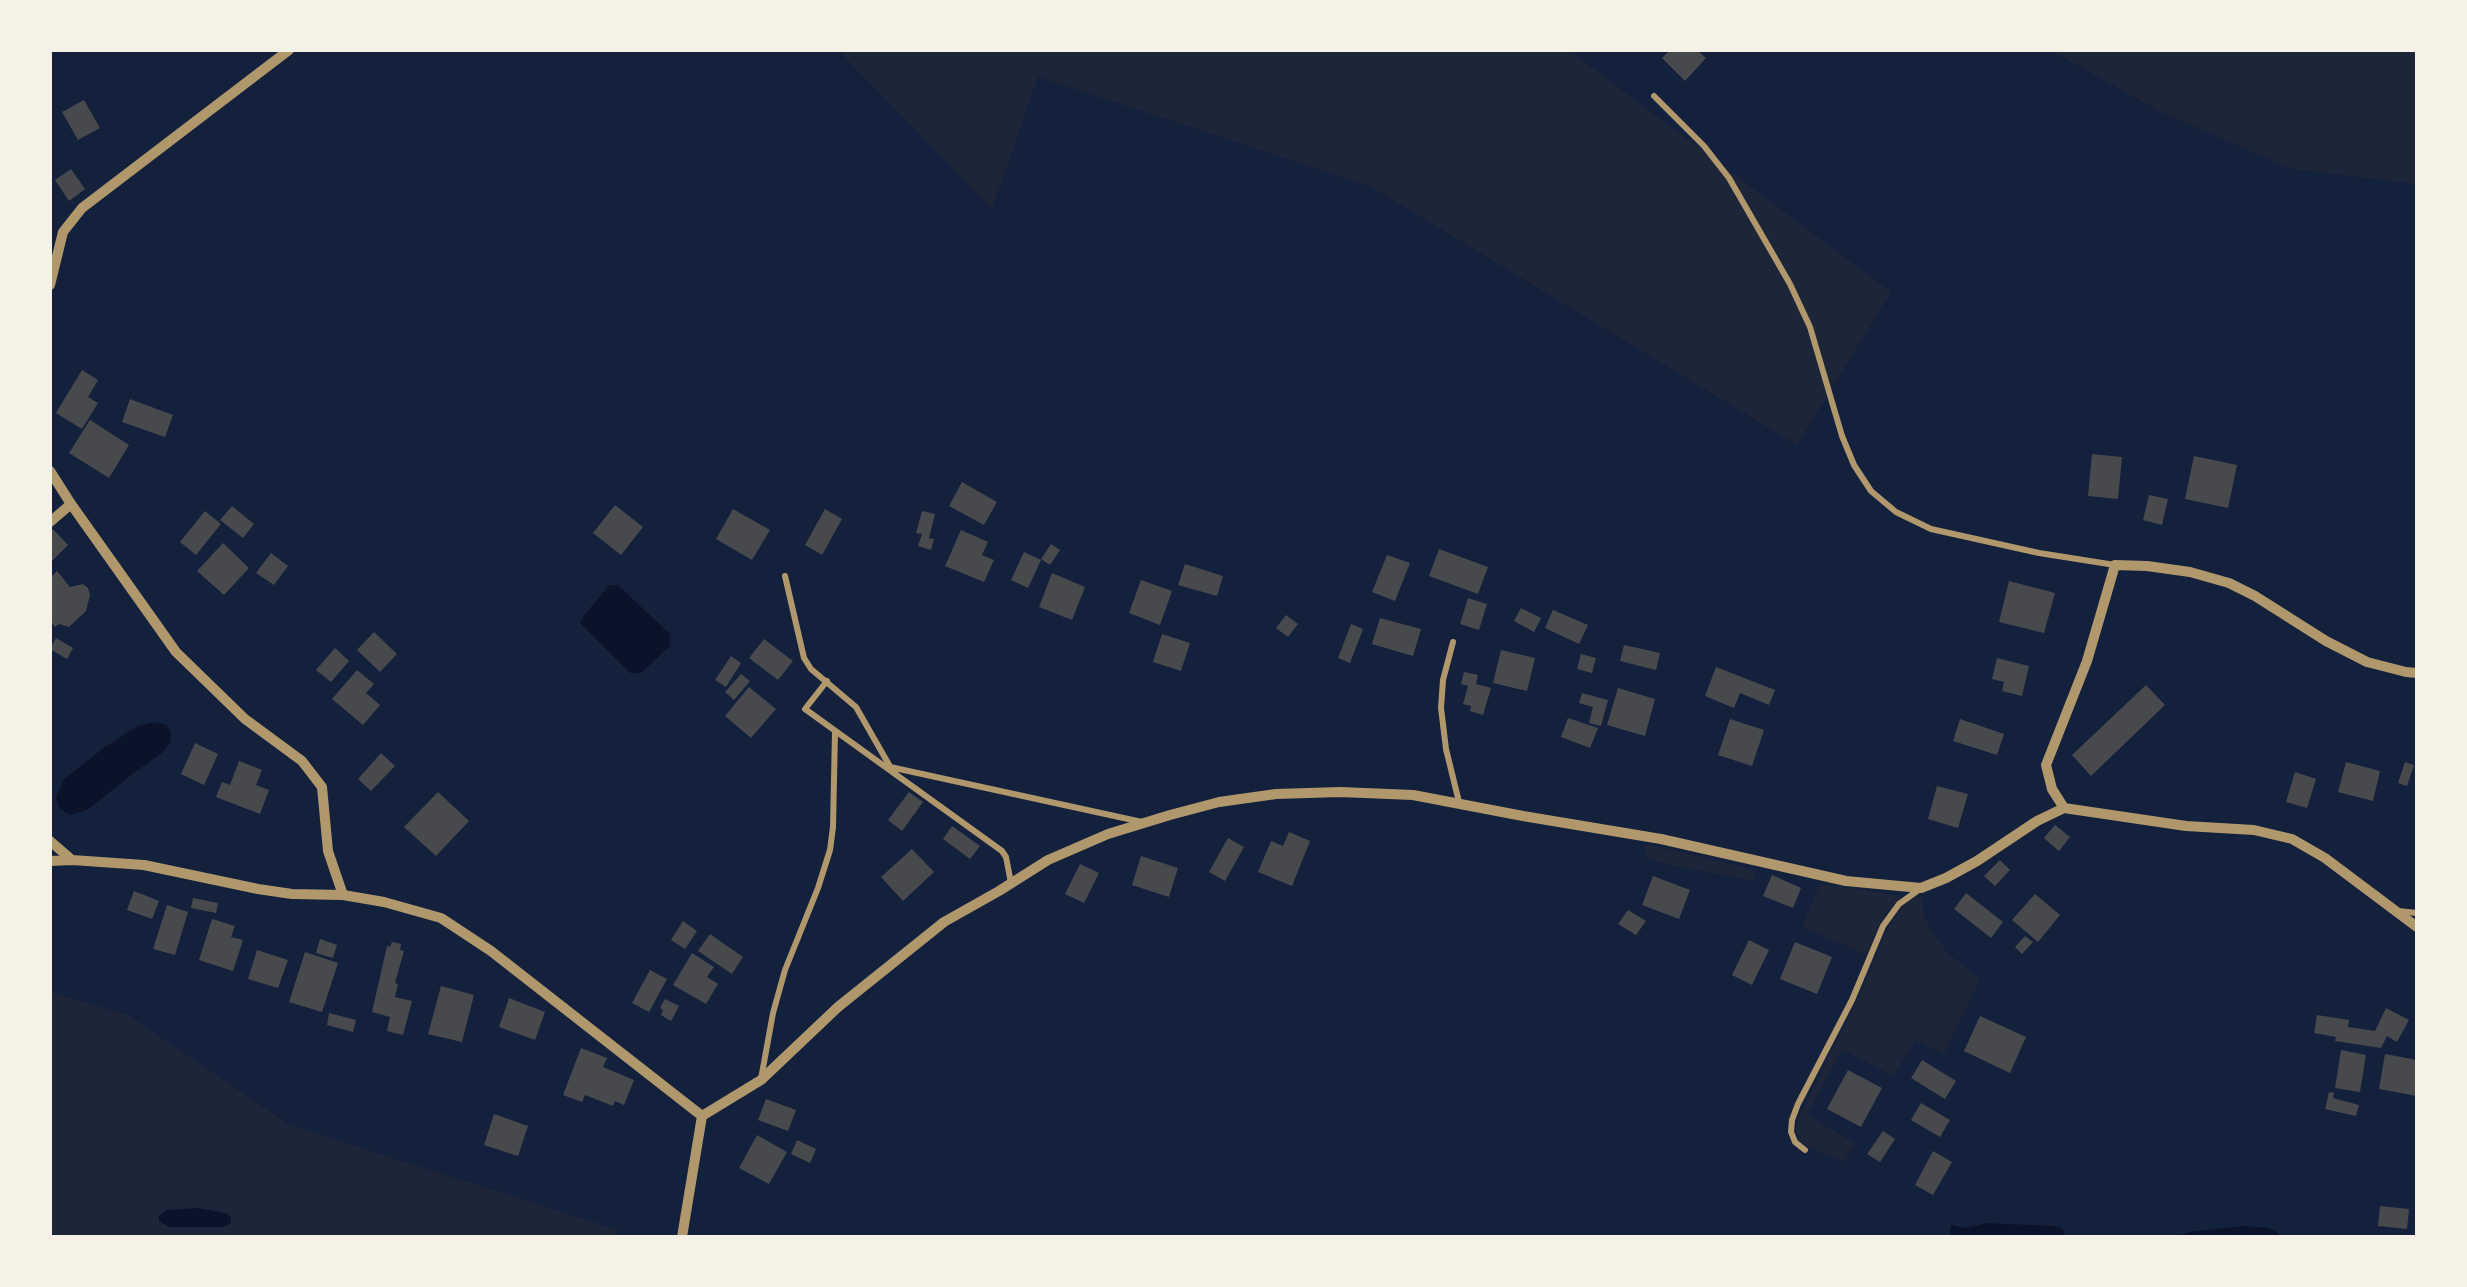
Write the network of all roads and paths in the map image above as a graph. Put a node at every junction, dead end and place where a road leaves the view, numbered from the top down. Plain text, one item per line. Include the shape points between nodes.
1 (289, 50) edge
2 (1654, 96) dead end
3 (50, 284) edge
4 (50, 471) edge
5 (71, 504) junction
6 (50, 522) edge
7 (2115, 565) junction
8 (785, 576) dead end
9 (1452, 642) dead end
10 (2417, 673) edge
11 (826, 682) junction
12 (835, 732) junction
13 (892, 770) junction
14 (1458, 802) junction
15 (2064, 808) junction
16 (1144, 823) junction
17 (50, 841) edge
18 (72, 860) junction
19 (50, 861) edge
20 (1011, 884) junction
21 (1921, 888) junction
22 (343, 895) junction
23 (2392, 909) junction
24 (2417, 913) edge
25 (2417, 927) edge
26 (760, 1080) junction
27 (702, 1116) junction
28 (1805, 1150) dead end
29 (682, 1237) edge

1 - 3 street via 82,208 62,232
2 - 7 lane via 1729,178 1790,284 1842,436 1871,490 1896,512 1931,528
4 - 5 street
5 - 6 street
5 - 22 street via 176,652 322,786 328,851
7 - 10 street via 2229,583 2367,662
7 - 15 street via 2046,765
8 - 11 lane via 804,658
9 - 14 lane via 1441,708
11 - 12 lane via 805,709
11 - 13 lane via 856,707
12 - 13 lane
12 - 26 lane via 830,850 785,970
13 - 16 lane
13 - 20 lane via 1002,851
14 - 16 street via 1413,795 1276,794
14 - 21 street via 1781,868
15 - 21 street
15 - 23 street via 2292,839
16 - 20 street via 1048,860
17 - 18 street
18 - 19 street
18 - 22 street via 144,865 292,894
20 - 26 street via 944,922
21 - 28 lane via 1883,926 1798,1104 1791,1132
22 - 27 street via 416,910 454,926
23 - 24 lane
23 - 25 street
26 - 27 street
27 - 29 street

